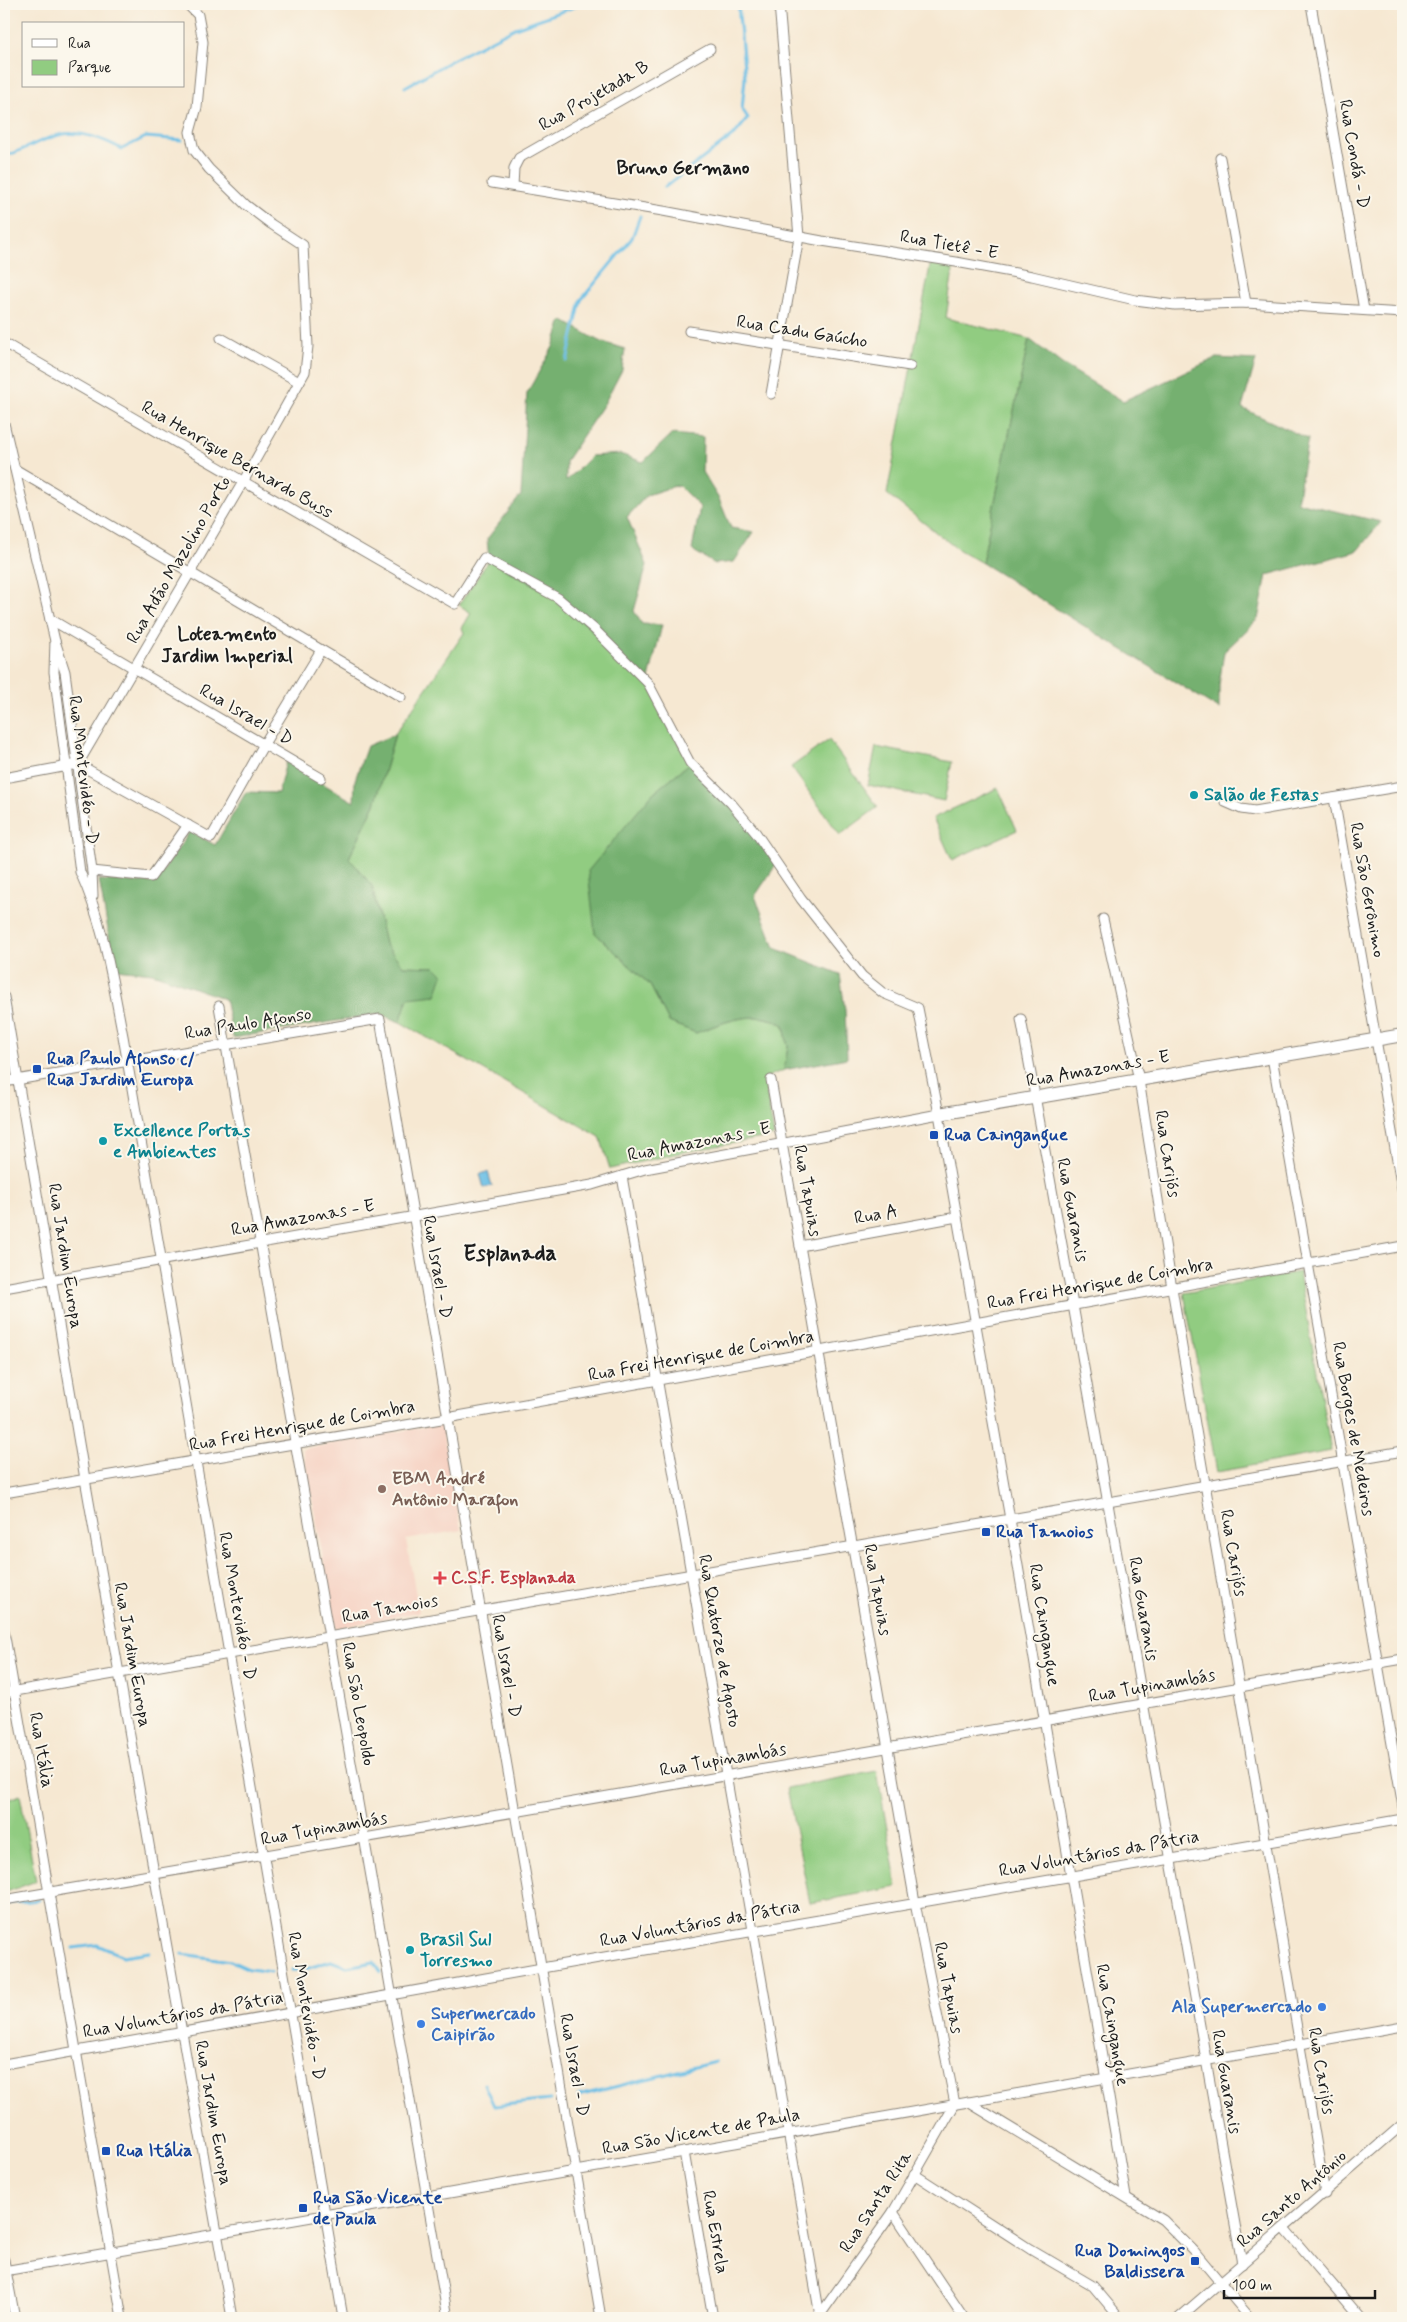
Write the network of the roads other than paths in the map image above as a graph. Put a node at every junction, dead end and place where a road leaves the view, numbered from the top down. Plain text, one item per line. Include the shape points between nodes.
1 (187, 4) edge
2 (779, 4) edge
3 (1311, 4) edge
4 (710, 48) dead end
5 (1220, 158) dead end
6 (492, 183) dead end
7 (513, 186) junction
8 (799, 237) junction
9 (1246, 303) junction
10 (1364, 310) junction
11 (1403, 314) edge
12 (689, 331) dead end
13 (221, 338) dead end
14 (4, 343) edge
15 (780, 345) junction
16 (910, 366) dead end
17 (299, 382) junction
18 (771, 394) dead end
19 (4, 423) edge
20 (15, 469) junction
21 (244, 482) junction
22 (484, 558) joint
23 (190, 572) junction
24 (50, 619) junction
25 (56, 641) junction
26 (321, 650) junction
27 (134, 668) junction
28 (401, 697) dead end
29 (71, 710) junction
30 (59, 711) junction
31 (264, 744) junction
32 (78, 764) junction
33 (67, 766) junction
34 (4, 778) edge
35 (321, 778) dead end
36 (1403, 786) edge
37 (1334, 798) junction
38 (1225, 802) dead end
39 (188, 825) junction
40 (92, 871) junction
41 (93, 902) junction
42 (1103, 919) dead end
43 (4, 997) edge
44 (219, 1006) dead end
45 (380, 1019) joint
46 (1021, 1019) dead end
47 (1403, 1035) edge
48 (1376, 1039) junction
49 (226, 1044) junction
50 (1272, 1057) junction
51 (127, 1061) junction
52 (19, 1079) junction
53 (771, 1080) dead end
54 (1140, 1080) junction
55 (4, 1082) edge
56 (1034, 1098) junction
57 (939, 1114) junction
58 (782, 1143) junction
59 (622, 1176) junction
60 (1403, 1195) edge
61 (412, 1217) junction
62 (957, 1217) junction
63 (261, 1243) junction
64 (800, 1246) junction
65 (1403, 1246) edge
66 (161, 1261) junction
67 (1308, 1263) junction
68 (52, 1280) junction
69 (4, 1288) edge
70 (1172, 1288) junction
71 (1073, 1305) junction
72 (975, 1323) junction
73 (818, 1351) junction
74 (657, 1380) junction
75 (447, 1418) junction
76 (296, 1444) junction
77 (1403, 1451) edge
78 (196, 1461) junction
79 (1342, 1461) junction
80 (85, 1480) junction
81 (1205, 1486) junction
82 (4, 1493) edge
83 (1108, 1502) junction
84 (1010, 1519) junction
85 (853, 1547) junction
86 (691, 1575) junction
87 (480, 1609) junction
88 (4, 1631) edge
89 (330, 1636) junction
90 (229, 1653) junction
91 (1403, 1660) edge
92 (1378, 1664) junction
93 (119, 1673) junction
94 (1240, 1688) junction
95 (14, 1691) junction
96 (4, 1693) edge
97 (1143, 1704) junction
98 (1044, 1722) junction
99 (888, 1748) junction
100 (726, 1776) junction
101 (1403, 1807) edge
102 (514, 1813) junction
103 (1403, 1819) edge
104 (365, 1838) junction
105 (1266, 1842) junction
106 (264, 1856) junction
107 (1170, 1858) junction
108 (154, 1875) junction
109 (1070, 1876) junction
110 (49, 1893) junction
111 (4, 1900) edge
112 (915, 1903) junction
113 (753, 1931) junction
114 (541, 1968) junction
115 (392, 1994) junction
116 (290, 2013) junction
117 (1403, 2026) edge
118 (182, 2032) junction
119 (1300, 2044) junction
120 (76, 2051) junction
121 (1206, 2060) junction
122 (4, 2064) edge
123 (1105, 2078) junction
124 (968, 2102) junction
125 (955, 2104) junction
126 (1403, 2124) edge
127 (788, 2134) junction
128 (684, 2152) junction
129 (576, 2171) junction
130 (914, 2174) junction
131 (1325, 2194) junction
132 (427, 2197) junction
133 (1126, 2197) junction
134 (893, 2212) junction
135 (325, 2215) junction
136 (1284, 2228) junction
137 (217, 2234) junction
138 (110, 2252) junction
139 (4, 2260) edge
140 (1242, 2264) junction
141 (5, 2271) edge
142 (1220, 2282) junction
143 (820, 2316) edge
144 (15, 2318) edge
145 (122, 2318) edge
146 (232, 2318) edge
147 (343, 2318) edge
148 (448, 2318) edge
149 (601, 2318) edge
150 (713, 2318) edge
151 (964, 2318) edge
152 (1120, 2318) edge
153 (1179, 2318) edge
154 (1250, 2318) edge
155 (1362, 2318) edge

1 - 17 street, Rua Adão Mazolino Porto via 198,15 203,42 197,107 190,132 194,150 246,205 303,245 308,346 305,372
2 - 8 street
3 - 10 street, Rua Condá - D
4 - 7 street, Rua Projetada B via 519,158
5 - 9 street
6 - 7 street, Rua Tietê - E
7 - 8 street, Rua Tietê - E
8 - 9 street, Rua Tietê - E via 1032,276 1135,300 1175,305
8 - 15 street
9 - 10 street, Rua Tietê - E
10 - 11 street, Rua Tietê - E
12 - 15 street, Rua Cadu Gaúcho
13 - 17 street
14 - 21 street, Rua Henrique Bernardo Buss
15 - 16 street, Rua Cadu Gaúcho
15 - 18 street
17 - 21 street, Rua Adão Mazolino Porto
19 - 20 street, Rua Montevidéo - D
20 - 23 street
20 - 24 street, Rua Montevidéo - D
21 - 22 street, Rua Henrique Bernardo Buss via 455,604
21 - 23 street, Rua Adão Mazolino Porto
22 - 57 street, Rua Caingangue via 558,598 594,628 648,683 690,763 756,833 801,899 862,976 883,993 918,1008
23 - 26 street
23 - 27 street, Rua Adão Mazolino Porto
24 - 25 street, Rua Montevidéo - D
24 - 27 street, Rua Israel - D
25 - 29 street, Rua Montevidéo - D
25 - 30 street, Rua Montevidéo - D via 54,672
26 - 28 street
26 - 31 street
27 - 31 street, Rua Israel - D
27 - 32 street, Rua Adão Mazolino Porto
29 - 30 street
29 - 32 street, Rua Montevidéo - D
30 - 33 street, Rua Montevidéo - D
31 - 35 street, Rua Israel - D
31 - 39 street via 212,838
32 - 33 street
32 - 39 street
32 - 40 street, Rua Montevidéo - D
33 - 34 street
33 - 41 street, Rua Montevidéo - D via 80,872
36 - 37 street
37 - 38 street via 1255,811
37 - 48 street, Rua São Gerônimo
39 - 40 street via 151,877
40 - 41 street, Rua Montevidéo - D
41 - 51 street, Rua Montevidéo - D via 108,958
42 - 54 street, Rua Carijós
43 - 52 street, Rua Jardim Europa
44 - 49 street, Rua São Leopoldo
45 - 49 street, Rua Paulo Afonso
45 - 61 street, Rua Israel - D
46 - 56 street, Rua Guaranis
47 - 48 street, Rua Amazonas - E
48 - 50 street, Rua Amazonas - E
48 - 60 street, Rua São Gerônimo
49 - 51 street, Rua Paulo Afonso
49 - 63 street, Rua São Leopoldo
50 - 54 street, Rua Amazonas - E
50 - 67 street, Rua Borges de Medeiros
51 - 52 street, Rua Paulo Afonso
51 - 66 street, Rua Montevidéo - D
52 - 55 street, Rua Paulo Afonso
52 - 68 street, Rua Jardim Europa
53 - 58 street, Rua Tapuias
54 - 56 street, Rua Amazonas - E
54 - 70 street, Rua Carijós
56 - 57 street, Rua Amazonas - E
56 - 71 street, Rua Guaranis
57 - 58 street, Rua Amazonas - E
57 - 62 street, Rua Caingangue
58 - 59 street, Rua Amazonas - E via 644,1168
58 - 64 street, Rua Tapuias
59 - 61 street, Rua Amazonas - E via 592,1185
59 - 74 street, Rua Quatorze de Agosto
61 - 63 street, Rua Amazonas - E
61 - 75 street, Rua Israel - D
62 - 64 street, Rua A
62 - 72 street, Rua Caingangue
63 - 66 street, Rua Amazonas - E
63 - 76 street, Rua São Leopoldo
64 - 73 street, Rua Tapuias
65 - 67 street, Rua Frei Henrique de Coimbra
66 - 68 street, Rua Amazonas - E
66 - 78 street, Rua Montevidéo - D
67 - 70 street, Rua Frei Henrique de Coimbra
67 - 79 street, Rua Borges de Medeiros
68 - 69 street, Rua Amazonas - E
68 - 80 street, Rua Jardim Europa
70 - 71 street, Rua Frei Henrique de Coimbra
70 - 81 street, Rua Carijós
71 - 72 street, Rua Frei Henrique de Coimbra
71 - 83 street, Rua Guaranis
72 - 73 street, Rua Frei Henrique de Coimbra
72 - 84 street, Rua Caingangue
73 - 74 street, Rua Frei Henrique de Coimbra
73 - 85 street, Rua Tapuias
74 - 75 street, Rua Frei Henrique de Coimbra
74 - 86 street, Rua Quatorze de Agosto
75 - 76 street, Rua Frei Henrique de Coimbra
75 - 87 street, Rua Israel - D
76 - 78 street, Rua Frei Henrique de Coimbra
76 - 89 street, Rua São Leopoldo
77 - 79 street, Rua Tamoios
78 - 80 street, Rua Frei Henrique de Coimbra
78 - 90 street, Rua Montevidéo - D
79 - 81 street, Rua Tamoios
79 - 92 street, Rua Borges de Medeiros
80 - 82 street, Rua Frei Henrique de Coimbra
80 - 93 street, Rua Jardim Europa
81 - 83 street, Rua Tamoios
81 - 94 street, Rua Carijós
83 - 84 street, Rua Tamoios
83 - 97 street, Rua Guaranis
84 - 85 street, Rua Tamoios
84 - 98 street, Rua Caingangue
85 - 86 street, Rua Tamoios
85 - 99 street, Rua Tapuias
86 - 87 street, Rua Tamoios
86 - 100 street, Rua Quatorze de Agosto
87 - 89 street, Rua Tamoios
87 - 102 street, Rua Israel - D
88 - 95 street, Rua Itália
89 - 90 street, Rua Tamoios
89 - 104 street, Rua São Leopoldo
90 - 93 street, Rua Tamoios
90 - 106 street, Rua Montevidéo - D
91 - 92 street, Rua Tupinambás
92 - 94 street, Rua Tupinambás
92 - 101 street, Rua Borges de Medeiros
93 - 95 street, Rua Tamoios
93 - 108 street, Rua Jardim Europa
94 - 97 street, Rua Tupinambás
94 - 105 street, Rua Carijós
95 - 96 street, Rua Tamoios
95 - 110 street, Rua Itália
97 - 98 street, Rua Tupinambás
97 - 107 street, Rua Guaranis
98 - 99 street, Rua Tupinambás
98 - 109 street, Rua Caingangue
99 - 100 street, Rua Tupinambás
99 - 112 street, Rua Tapuias
100 - 102 street, Rua Tupinambás
100 - 113 street, Rua Quatorze de Agosto
102 - 104 street, Rua Tupinambás
102 - 114 street, Rua Israel - D
103 - 105 street, Rua Voluntários da Pátria
104 - 106 street, Rua Tupinambás
104 - 115 street, Rua São Leopoldo
105 - 107 street, Rua Voluntários da Pátria
105 - 119 street, Rua Carijós
106 - 108 street, Rua Tupinambás
106 - 116 street, Rua Montevidéo - D
107 - 109 street, Rua Voluntários da Pátria
107 - 121 street, Rua Guaranis
108 - 110 street, Rua Tupinambás
108 - 118 street, Rua Jardim Europa
109 - 112 street, Rua Voluntários da Pátria
109 - 123 street, Rua Caingangue
110 - 111 street, Rua Tupinambás
110 - 120 street, Rua Itália
112 - 113 street, Rua Voluntários da Pátria
112 - 125 street, Rua Tapuias
113 - 114 street, Rua Voluntários da Pátria
113 - 127 street, Rua Quatorze de Agosto
114 - 115 street, Rua Voluntários da Pátria
114 - 129 street, Rua Israel - D
115 - 116 street, Rua Voluntários da Pátria
115 - 132 street, Rua São Leopoldo
116 - 118 street, Rua Voluntários da Pátria
116 - 135 street, Rua Montevidéo - D
117 - 119 street, Rua São Vicente de Paula
118 - 120 street, Rua Voluntários da Pátria
118 - 137 street, Rua Jardim Europa
119 - 121 street, Rua São Vicente de Paula
119 - 131 street, Rua Carijós
120 - 122 street, Rua Voluntários da Pátria
120 - 138 street, Rua Itália
121 - 123 street, Rua São Vicente de Paula
121 - 140 street, Rua Guaranis
123 - 124 street, Rua São Vicente de Paula
123 - 133 street, Rua Caingangue
124 - 125 street, Rua São Vicente de Paula
124 - 133 street
125 - 127 street, Rua São Vicente de Paula
125 - 130 street, Rua Santa Rita
126 - 131 street, Rua Santo Antônio
127 - 128 street, Rua São Vicente de Paula
127 - 143 street, Rua Quatorze de Agosto
128 - 129 street, Rua São Vicente de Paula
128 - 150 street, Rua Estrela
129 - 132 street, Rua São Vicente de Paula
129 - 149 street, Rua Israel - D
130 - 134 street, Rua Santa Rita
130 - 152 street via 1092,2286
131 - 136 street, Rua Santo Antônio
132 - 135 street, Rua São Vicente de Paula
132 - 148 street, Rua São Leopoldo
133 - 142 street via 1163,2220
134 - 143 street, Rua Santa Rita
134 - 151 street
135 - 137 street, Rua São Vicente de Paula
135 - 147 street, Rua Montevidéo - D
136 - 140 street, Rua Santo Antônio
136 - 155 street
137 - 138 street, Rua São Vicente de Paula
137 - 146 street, Rua Jardim Europa
138 - 141 street, Rua São Vicente de Paula
138 - 145 street, Rua Itália
139 - 141 street
140 - 142 street, Rua Santo Antônio
141 - 144 street
142 - 153 street, Rua Santo Antônio
142 - 154 street

